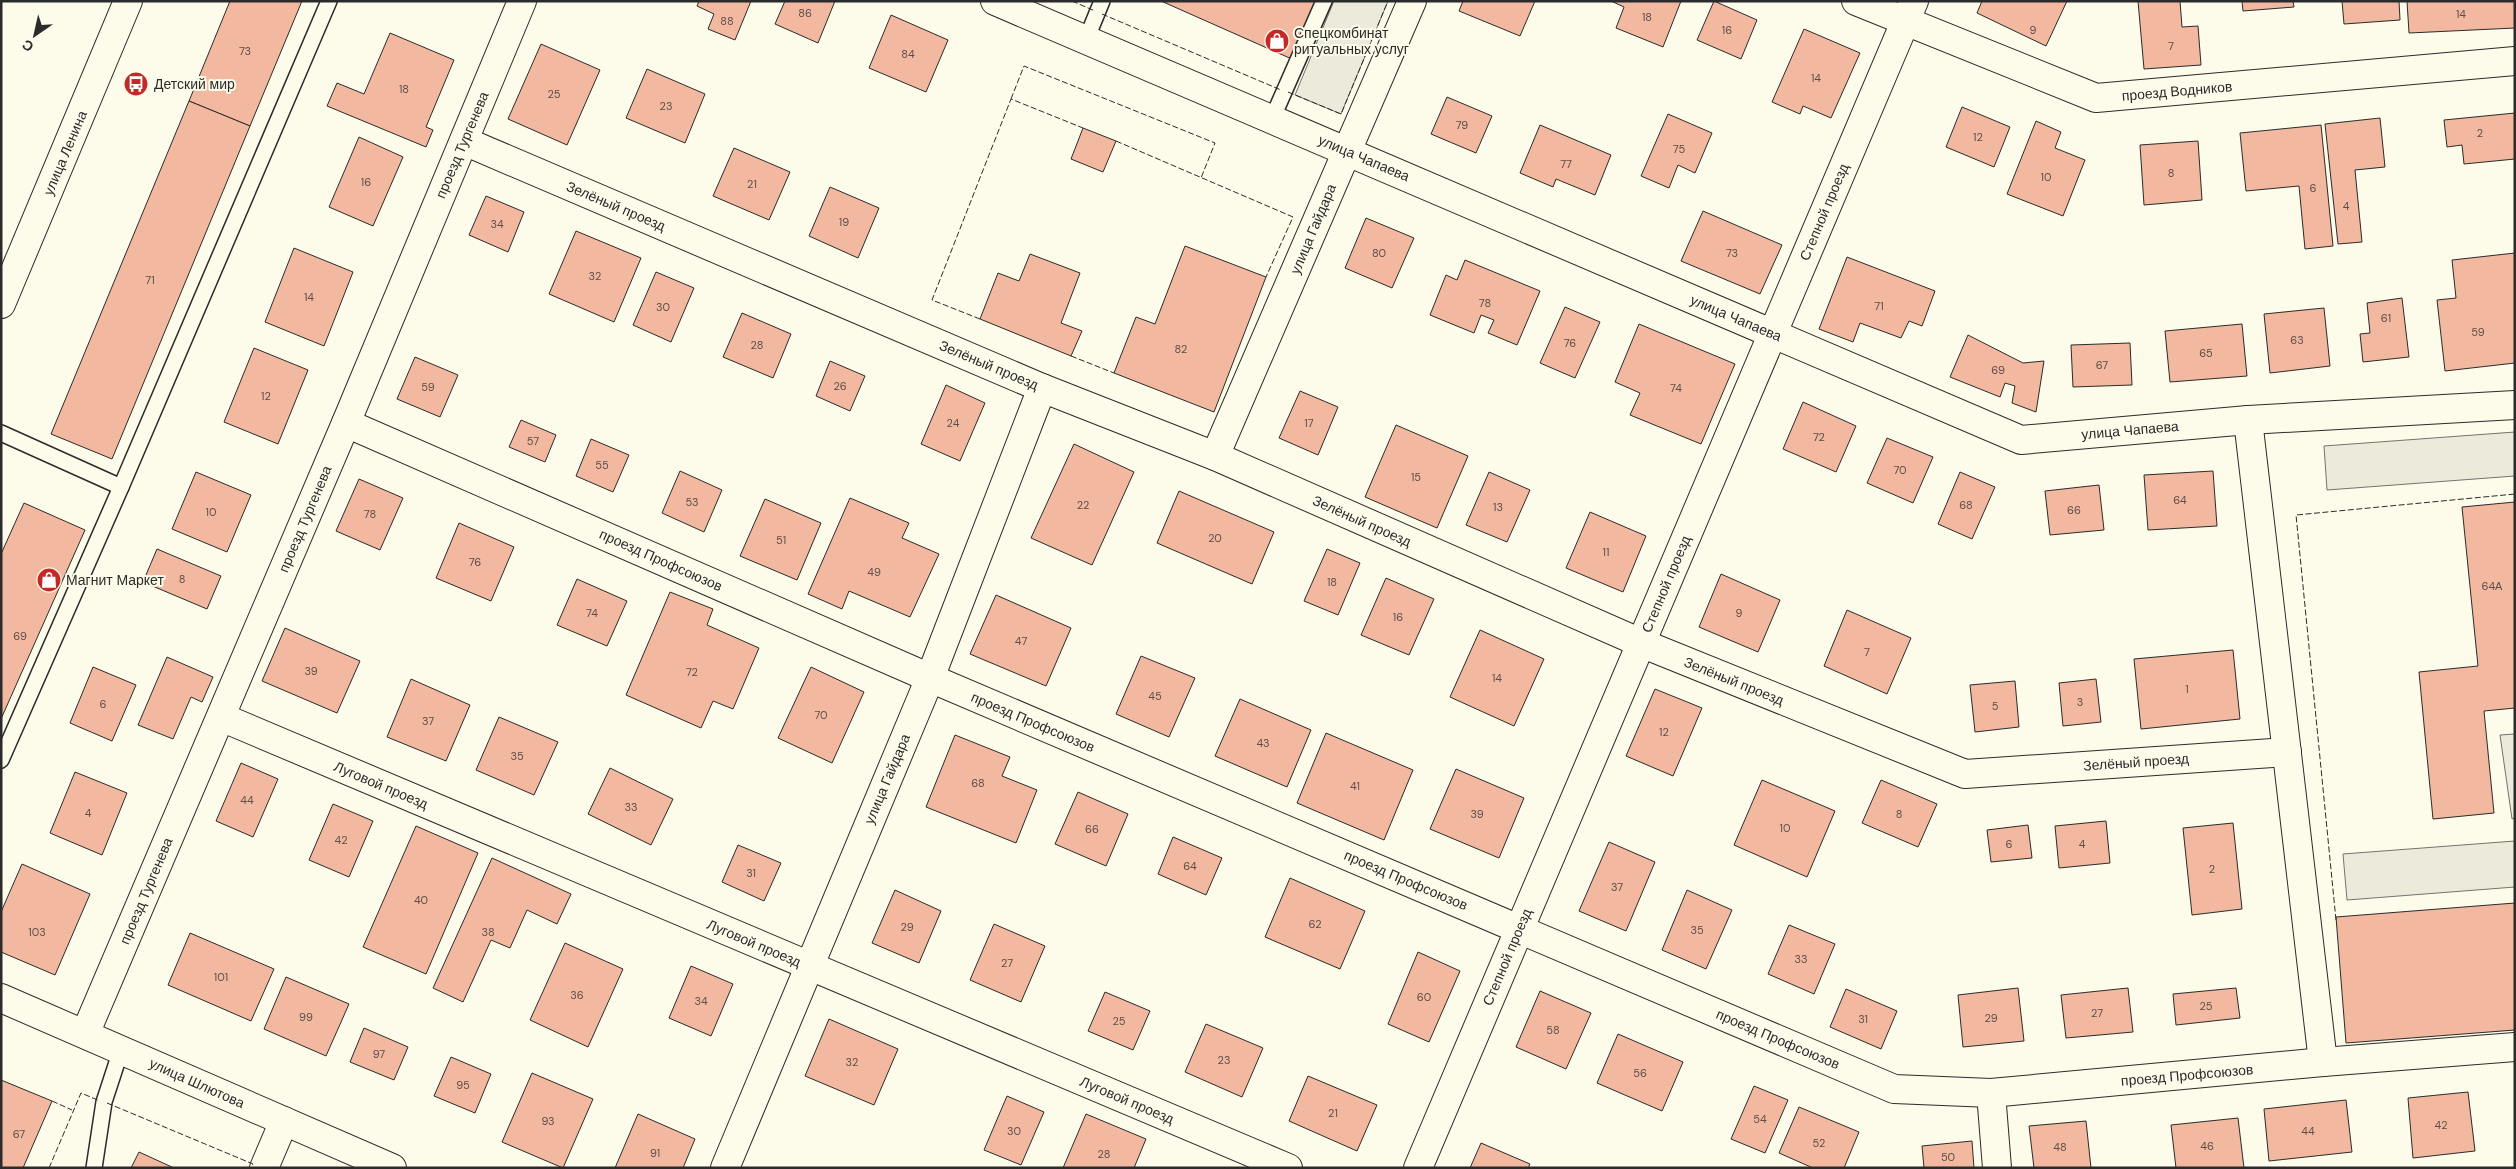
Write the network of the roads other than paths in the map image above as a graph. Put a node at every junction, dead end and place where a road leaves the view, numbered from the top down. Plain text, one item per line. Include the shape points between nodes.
1 (128, 1) edge
2 (329, 1) edge
3 (522, 1) edge
4 (1102, 1) edge
5 (1324, 1) edge
6 (1412, 1) edge
7 (1856, 1) edge
8 (1011, 4) edge
9 (1909, 12) edge
10 (1086, 40) junction
11 (2515, 61) edge
12 (1272, 119) junction
13 (464, 141) junction
14 (1347, 151) junction
15 (1, 304) edge
16 (1772, 334) junction
17 (1042, 388) junction
18 (2515, 405) edge
19 (2248, 420) junction
20 (346, 422) junction
21 (1, 433) edge
22 (1215, 456) junction
23 (121, 487) junction
24 (1641, 643) junction
25 (930, 678) junction
26 (221, 716) junction
27 (2287, 752) junction
28 (1, 760) edge
29 (1520, 928) junction
30 (809, 967) junction
31 (1, 998) edge
32 (85, 1034) junction
33 (2515, 1047) edge
34 (121, 1050) junction
35 (2323, 1062) junction
36 (1991, 1093) junction
37 (284, 1121) junction
38 (94, 1168) edge
39 (264, 1168) edge
40 (392, 1168) edge
41 (725, 1168) edge
42 (1288, 1168) edge
43 (1418, 1168) edge
44 (1997, 1168) edge

1 - 15 street, улица Ленина
2 - 23 lane
3 - 13 street, проезд Тургенева
4 - 10 lane
5 - 12 lane
6 - 14 street, улица Гайдара
7 - 9 street, проезд Водников
8 - 10 street, улица Чапаева
9 - 11 street, проезд Водников via 2096,98
9 - 16 street, Степной проезд
10 - 12 street, улица Чапаева
12 - 14 street, улица Чапаева
13 - 17 street, Зелёный проезд
13 - 20 street, проезд Тургенева
14 - 16 street, улица Чапаева
14 - 22 street, улица Гайдара
16 - 19 street, улица Чапаева via 2021,440
16 - 24 street, Степной проезд
17 - 22 street, Зелёный проезд
17 - 25 street, улица Гайдара
18 - 19 street, улица Чапаева
19 - 27 street
20 - 25 street, проезд Профсоюзов
20 - 26 street, проезд Тургенева
21 - 23 lane
22 - 24 street, Зелёный проезд
23 - 28 lane
24 - 27 street, Зелёный проезд via 1965,774
24 - 29 street, Степной проезд
25 - 29 street, проезд Профсоюзов
25 - 30 street, улица Гайдара
26 - 30 street, Луговой проезд
26 - 32 street, проезд Тургенева
27 - 35 street
29 - 36 street, проезд Профсоюзов via 1894,1089
29 - 43 street, Степной проезд
30 - 41 street, улица Гайдара
30 - 42 street, Луговой проезд
31 - 32 street, улица Шлютова
32 - 34 street, улица Шлютова
33 - 35 street, проезд Профсоюзов
34 - 37 street, улица Шлютова
34 - 38 lane via 104,1102
35 - 36 street, проезд Профсоюзов
36 - 44 street
37 - 39 street
37 - 40 street, улица Шлютова

